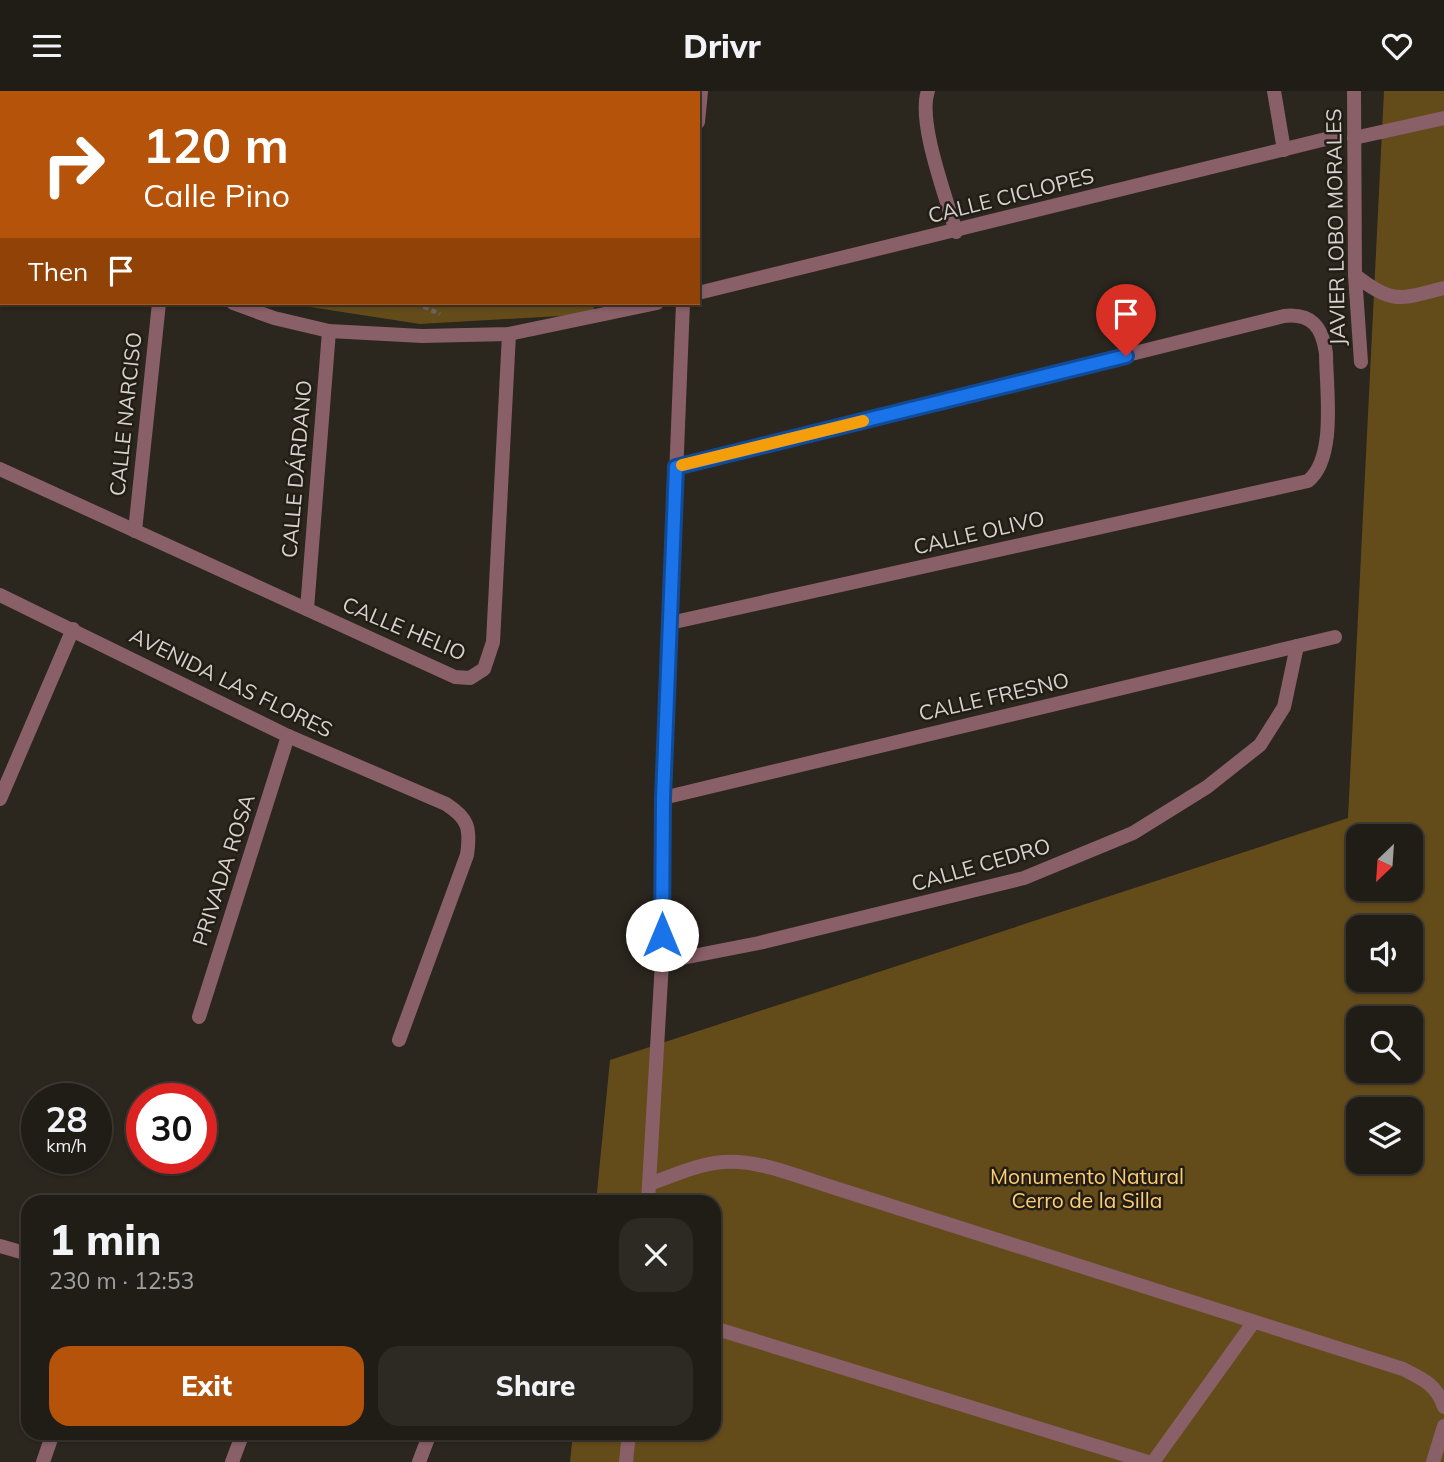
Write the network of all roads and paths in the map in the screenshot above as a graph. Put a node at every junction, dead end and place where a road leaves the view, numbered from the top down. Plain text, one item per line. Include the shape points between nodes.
1 (1274, 91) edge
2 (1354, 91) edge
3 (926, 96) edge
4 (1444, 118) edge
5 (1334, 137) dead end
6 (1354, 138) junction
7 (1284, 150) junction
8 (956, 232) junction
9 (1355, 275) junction
10 (1444, 288) edge
11 (700, 293) edge
12 (159, 305) edge
13 (238, 305) edge
14 (647, 305) edge
15 (683, 305) edge
16 (329, 331) junction
17 (509, 334) junction
18 (1361, 362) dead end
19 (676, 467) junction
20 (0, 469) edge
21 (135, 531) junction
22 (0, 595) edge
23 (307, 609) junction
24 (670, 623) junction
25 (73, 629) junction
26 (1335, 637) dead end
27 (1297, 646) junction
28 (288, 736) junction
29 (663, 798) junction
30 (0, 799) edge
31 (662, 963) junction
32 (199, 1017) dead end
33 (399, 1039) dead end
34 (649, 1184) junction
35 (648, 1195) edge
36 (0, 1246) edge
37 (21, 1252) edge
38 (1253, 1323) junction
39 (721, 1330) edge
40 (1444, 1407) edge
41 (1444, 1426) edge
42 (51, 1440) edge
43 (240, 1440) edge
44 (427, 1440) edge
45 (628, 1440) edge
46 (43, 1462) edge
47 (232, 1462) edge
48 (419, 1462) edge
49 (626, 1462) edge
50 (1151, 1462) edge
51 (1433, 1462) edge

1 - 7 street
2 - 6 street, JAVIER LOBO MORALES
3 - 8 street via 929,130
4 - 6 street
5 - 7 street, CALLE CICLOPES
6 - 9 street, JAVIER LOBO MORALES
7 - 8 street, CALLE CICLOPES
8 - 11 street, CALLE CICLOPES
9 - 10 street via 1377,292 1398,299
9 - 18 street, JAVIER LOBO MORALES
12 - 21 street, CALLE NARCISO
13 - 16 street
14 - 17 street
15 - 19 street
16 - 17 street
16 - 23 street, CALLE DÁRDANO
17 - 23 street, CALLE HELIO via 493,642 484,669 470,678 454,677
19 - 24 street
19 - 24 street, CALLE OLIVO via 1284,316 1312,320 1324,337 1325,453 1317,474 1297,484
20 - 21 street, CALLE HELIO
21 - 23 street, CALLE HELIO
22 - 25 street, AVENIDA LAS FLORES
24 - 29 street
25 - 28 street, AVENIDA LAS FLORES
25 - 30 street
26 - 27 street, CALLE FRESNO
27 - 29 street, CALLE FRESNO
27 - 31 street, CALLE CEDRO via 1284,707 1260,745 1207,787 1133,833 1024,878
28 - 32 street, PRIVADA ROSA
28 - 33 street, AVENIDA LAS FLORES via 446,804 466,819 470,828 467,855
29 - 31 street
31 - 34 street
34 - 35 street
34 - 38 street via 710,1163 744,1162
36 - 37 street
38 - 40 street via 1403,1369 1439,1392
38 - 50 street
39 - 50 street
41 - 51 street
42 - 46 street
43 - 47 street
44 - 48 street
45 - 49 street

